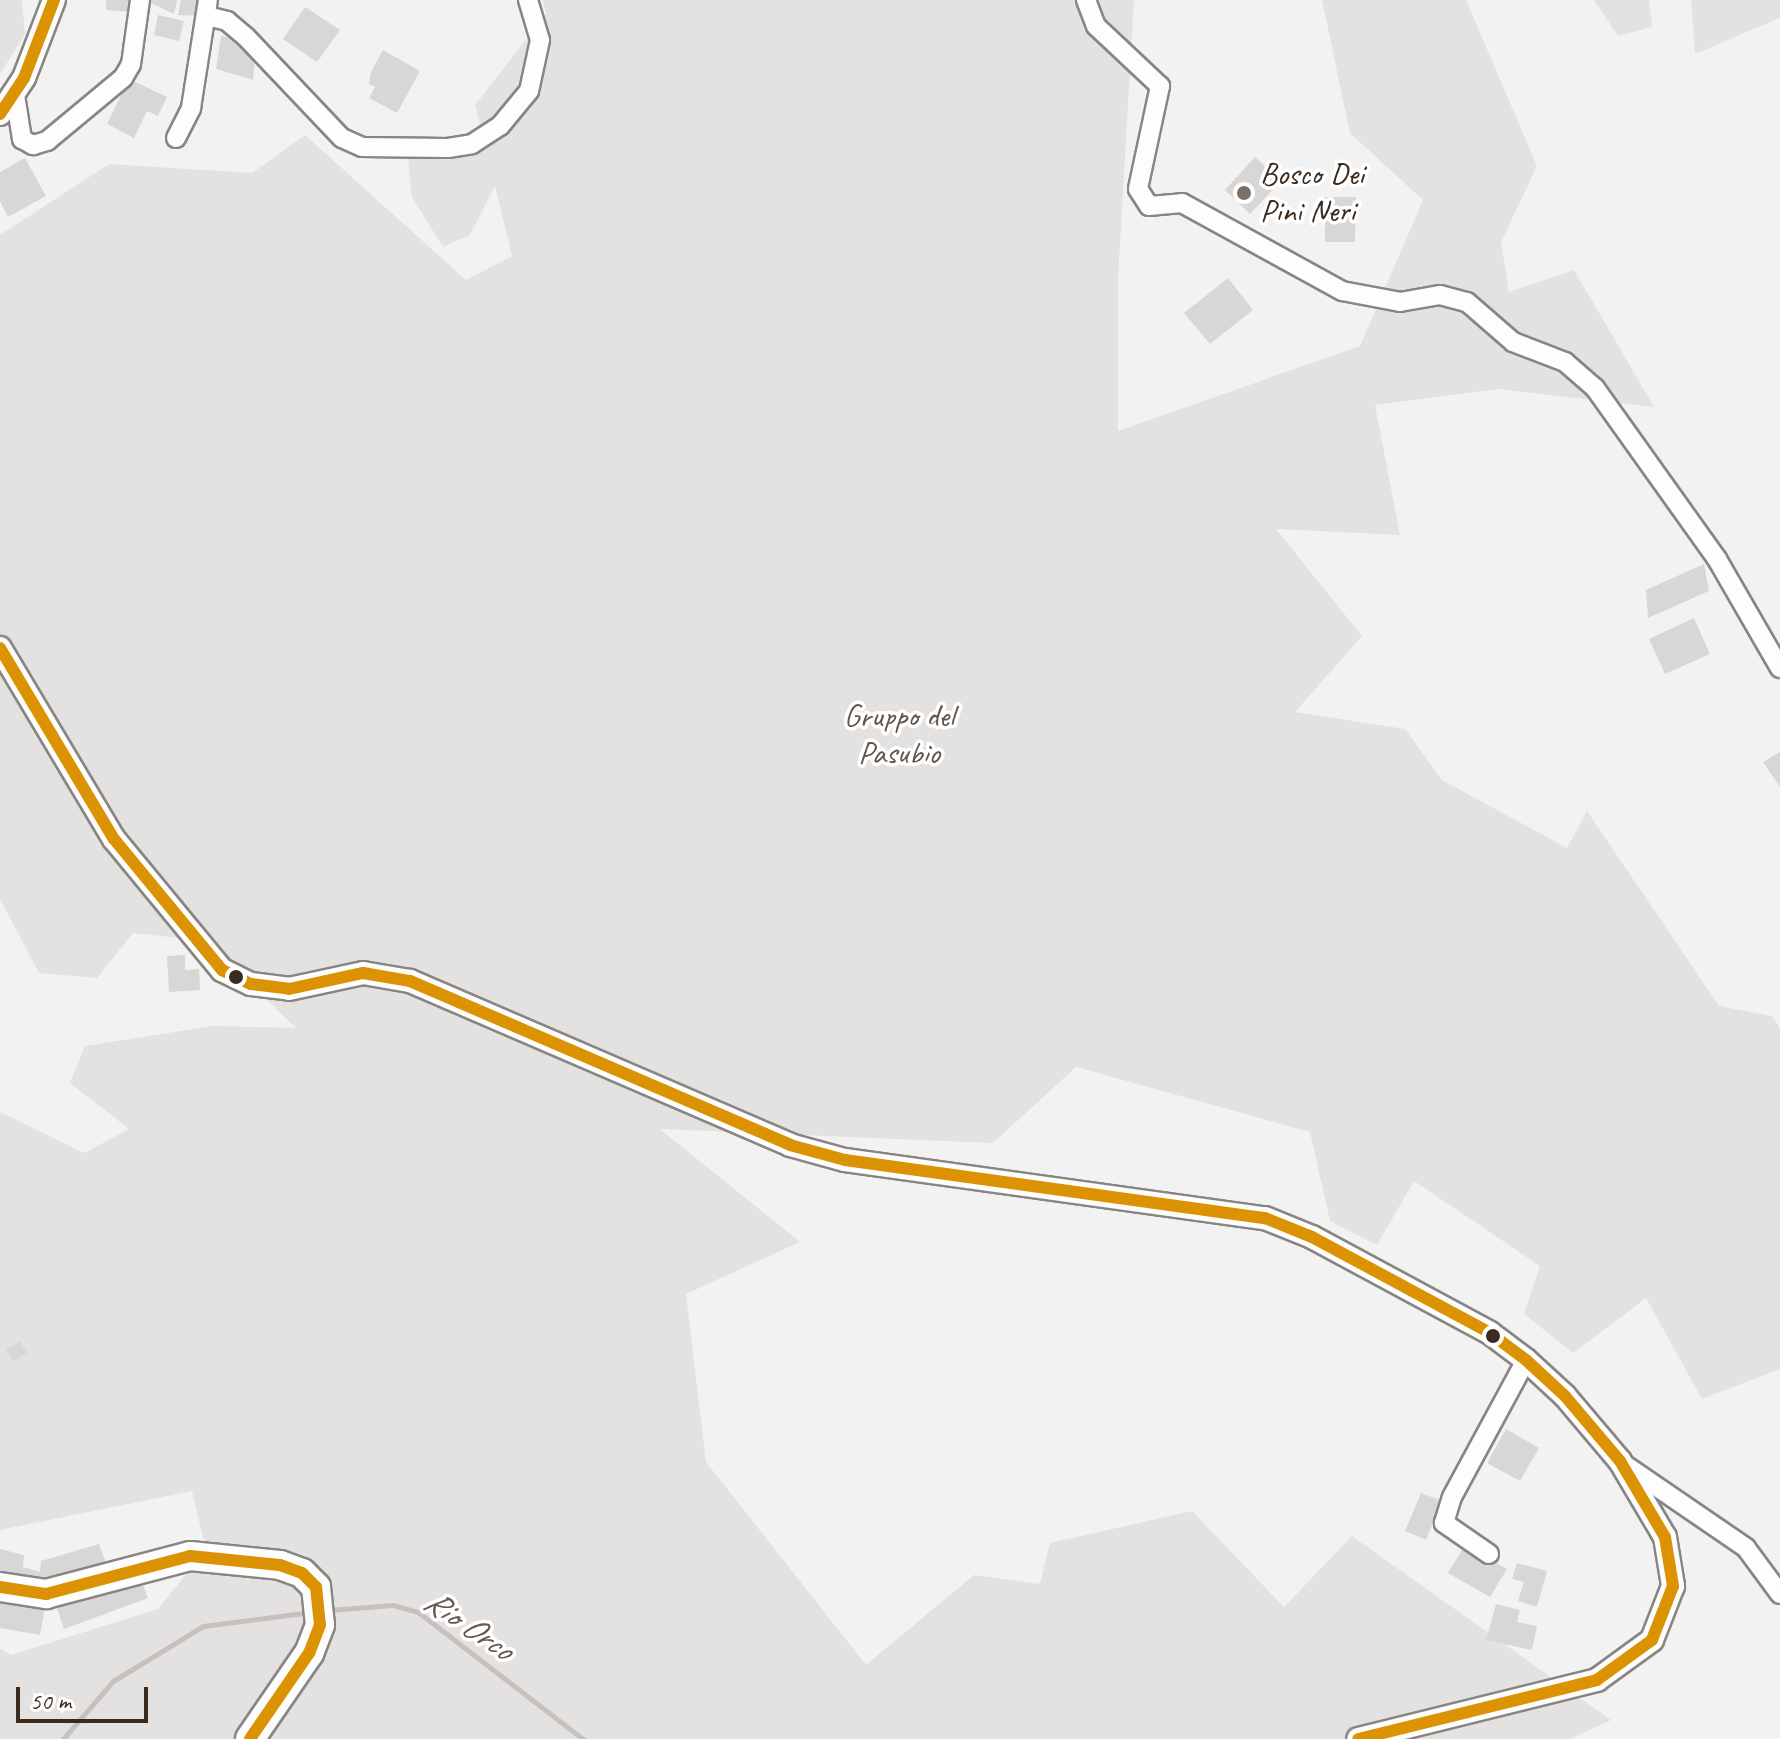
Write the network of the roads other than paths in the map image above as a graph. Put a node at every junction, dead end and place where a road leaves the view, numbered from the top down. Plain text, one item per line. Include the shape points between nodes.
1 (54, 0) edge
2 (140, 0) edge
3 (528, 0) edge
4 (1086, 0) edge
5 (207, 8) edge
6 (15, 95) junction
7 (0, 114) edge
8 (176, 138) dead end
9 (0, 648) edge
10 (1780, 668) edge
11 (1526, 1360) junction
12 (1620, 1461) junction
13 (1489, 1554) dead end
14 (0, 1587) edge
15 (1780, 1594) edge
16 (250, 1739) edge
17 (1358, 1739) edge

1 - 6 street
2 - 6 street via 131,64 123,78 47,141 33,145 22,139
3 - 5 street via 540,40 529,91 500,126 472,144 448,148 362,147 342,138 246,37
4 - 10 street via 1096,26 1160,86 1138,189 1149,206 1182,203 1342,291 1400,302 1440,295 1467,302 1513,342 1565,362 1595,388 1717,559
5 - 8 street via 191,108
6 - 7 street
9 - 11 street via 114,839 222,970 251,984 289,989 363,973 410,981 790,1145 845,1160 1265,1218 1312,1237 1490,1333
11 - 12 street via 1565,1396
11 - 13 street via 1452,1497 1444,1523
12 - 15 street via 1746,1548
12 - 17 street via 1665,1537 1673,1586 1652,1640 1597,1680
14 - 16 main road via 46,1594 190,1556 280,1565 302,1573 316,1587 320,1625 309,1653 276,1694

